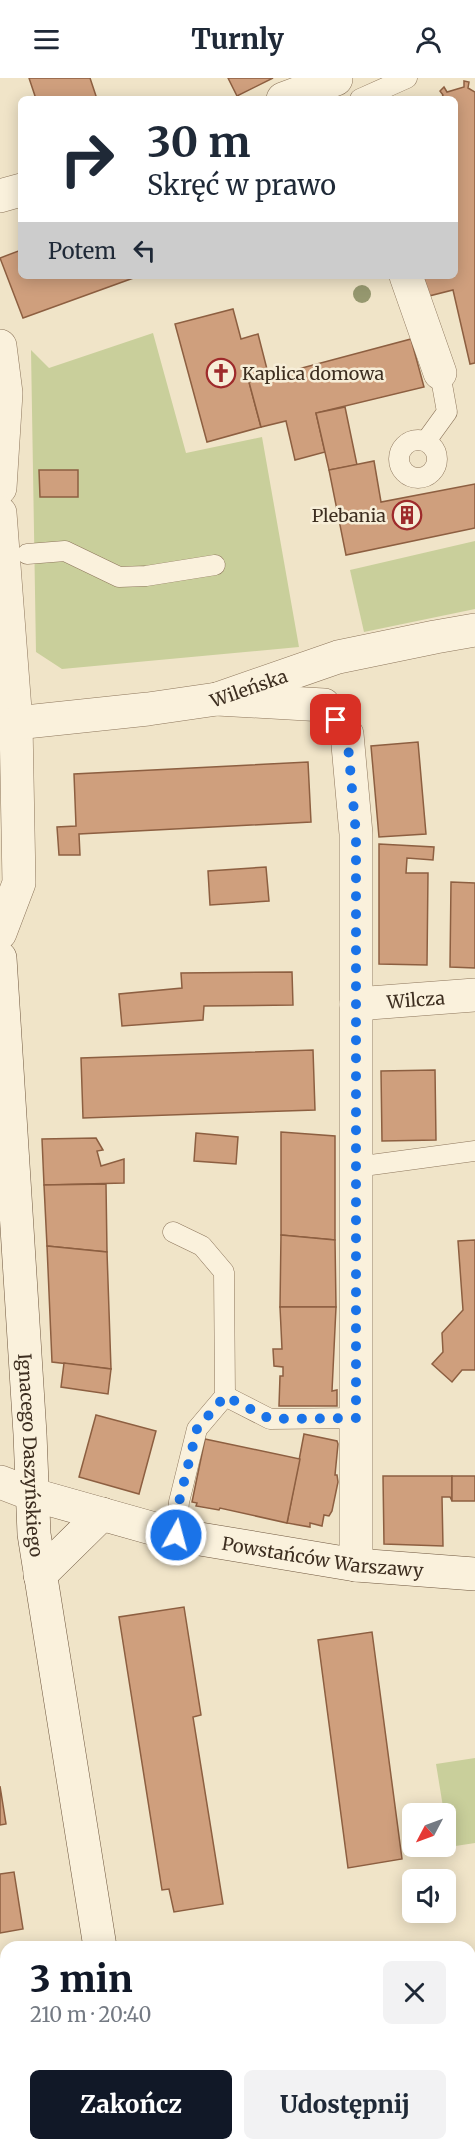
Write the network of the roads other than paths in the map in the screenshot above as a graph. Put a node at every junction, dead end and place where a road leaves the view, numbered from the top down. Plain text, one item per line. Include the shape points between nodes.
1 (407, 78) edge
2 (343, 89) edge
3 (301, 96) edge
4 (18, 191) edge
5 (0, 196) edge
6 (407, 279) edge
7 (0, 346) edge
8 (440, 373) joint
9 (426, 441) dead end
10 (0, 488) edge
11 (0, 513) edge
12 (27, 554) dead end
13 (215, 565) dead end
14 (475, 630) edge
15 (217, 699) junction
16 (16, 723) junction
17 (0, 933) edge
18 (0, 958) edge
19 (475, 995) edge
20 (356, 1004) junction
21 (475, 1151) edge
22 (356, 1167) junction
23 (7, 1171) edge
24 (173, 1232) dead end
25 (225, 1396) junction
26 (356, 1418) junction
27 (0, 1482) edge
28 (34, 1495) junction
29 (102, 1514) junction
30 (176, 1535) junction
31 (356, 1564) junction
32 (475, 1574) edge
33 (40, 1575) junction
34 (99, 1941) edge

1 - 2 lane
2 - 3 street
4 - 5 street
6 - 8 street
7 - 10 street via 6,393
8 - 9 lane via 447,412
11 - 16 street
12 - 13 lane via 65,551 118,577
14 - 15 street, Wileńska via 338,657
15 - 16 street, Wileńska
15 - 20 street via 324,705 347,734 356,834
16 - 17 street via 19,883
18 - 23 street, Ignacego Daszyńskiego
19 - 20 street, Wilcza
20 - 22 street
21 - 22 lane
22 - 26 street
23 - 28 street, Ignacego Daszyńskiego
24 - 25 lane via 202,1246 224,1272
25 - 26 lane via 270,1419
25 - 30 lane via 197,1429 179,1502
26 - 31 street
27 - 28 street, Powstańców Warszawy
28 - 29 street, Powstańców Warszawy
28 - 33 street, Ignacego Daszyńskiego
29 - 30 street, Powstańców Warszawy
29 - 33 street
30 - 31 street, Powstańców Warszawy
31 - 32 street, Powstańców Warszawy
33 - 34 street, Ignacego Daszyńskiego

